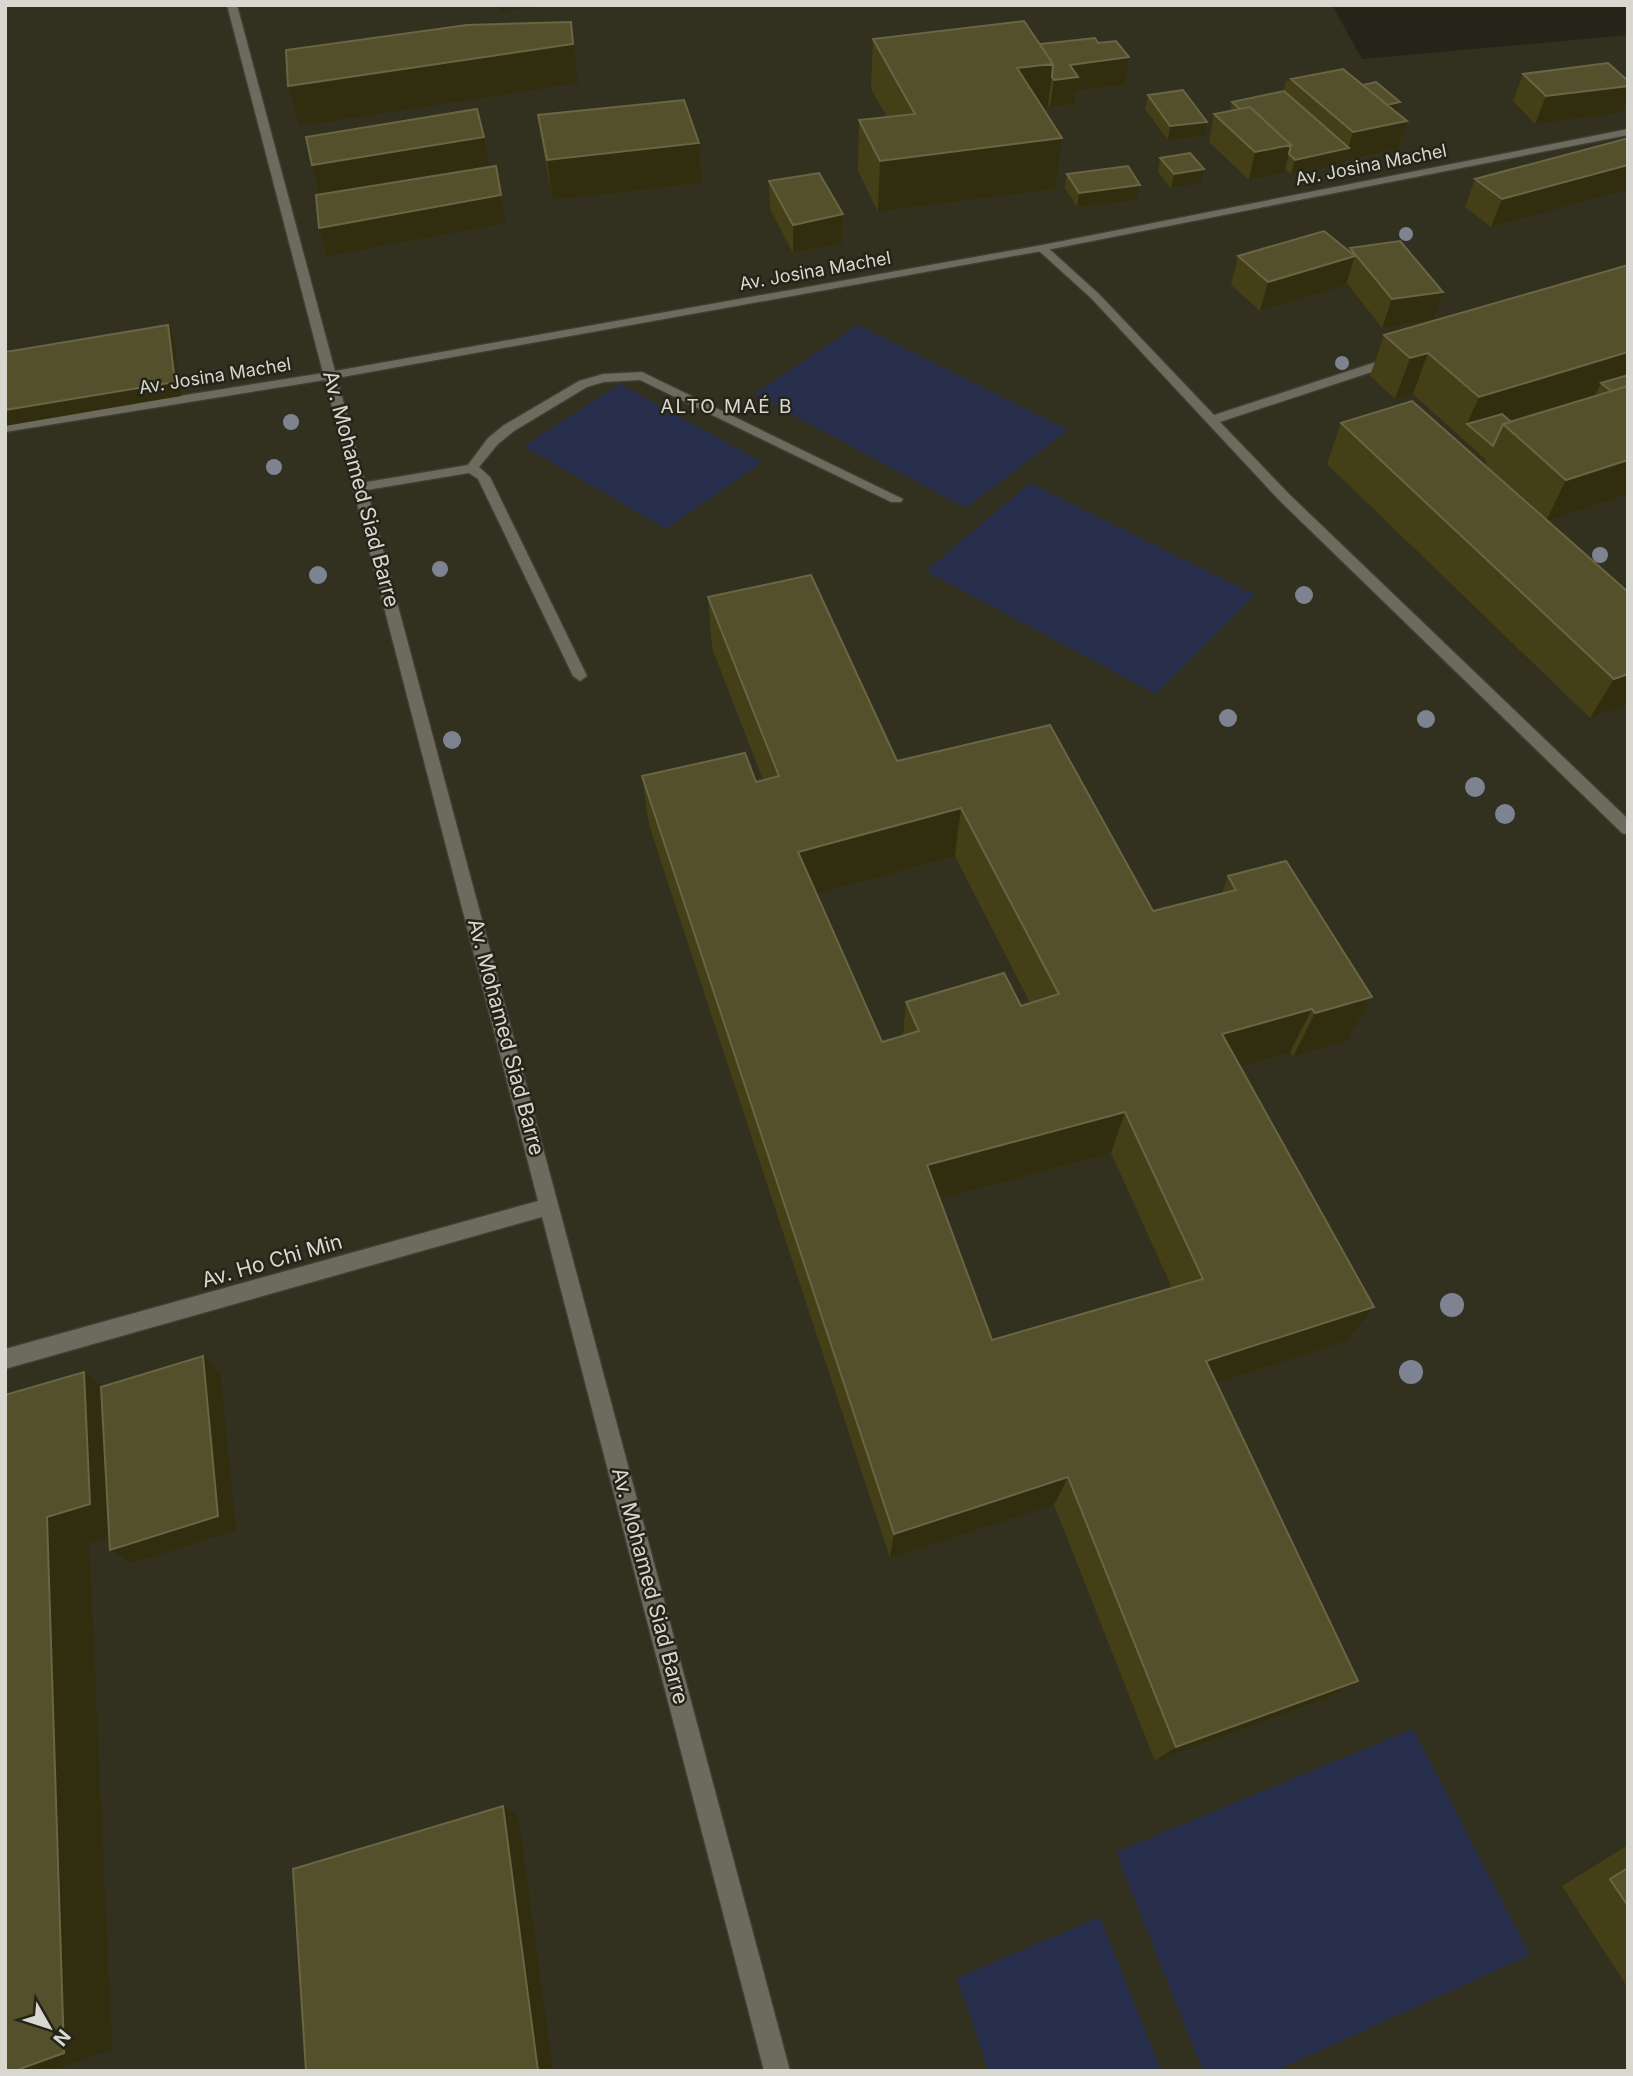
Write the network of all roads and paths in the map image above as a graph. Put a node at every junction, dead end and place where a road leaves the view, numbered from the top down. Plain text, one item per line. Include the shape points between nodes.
1 (232, 5) edge
2 (1628, 132) edge
3 (1042, 248) junction
4 (1407, 356) edge
5 (331, 375) junction
6 (1212, 420) junction
7 (5, 428) edge
8 (472, 468) junction
9 (361, 487) junction
10 (896, 499) dead end
11 (580, 676) dead end
12 (1628, 830) edge
13 (551, 1206) junction
14 (5, 1359) edge
15 (777, 2071) edge

1 - 5 street, Av. Mohamed Siad Barre
2 - 3 street, Av. Josina Machel
3 - 5 street, Av. Josina Machel
3 - 6 street via 1095,296
4 - 6 street
5 - 7 street, Av. Josina Machel
5 - 9 street, Av. Mohamed Siad Barre
6 - 12 street via 1285,498
8 - 9 street
8 - 10 street via 492,441 509,428 583,384 642,376
8 - 11 street via 483,477
9 - 13 street, Av. Mohamed Siad Barre
13 - 14 street, Av. Ho Chi Min
13 - 15 street, Av. Mohamed Siad Barre

